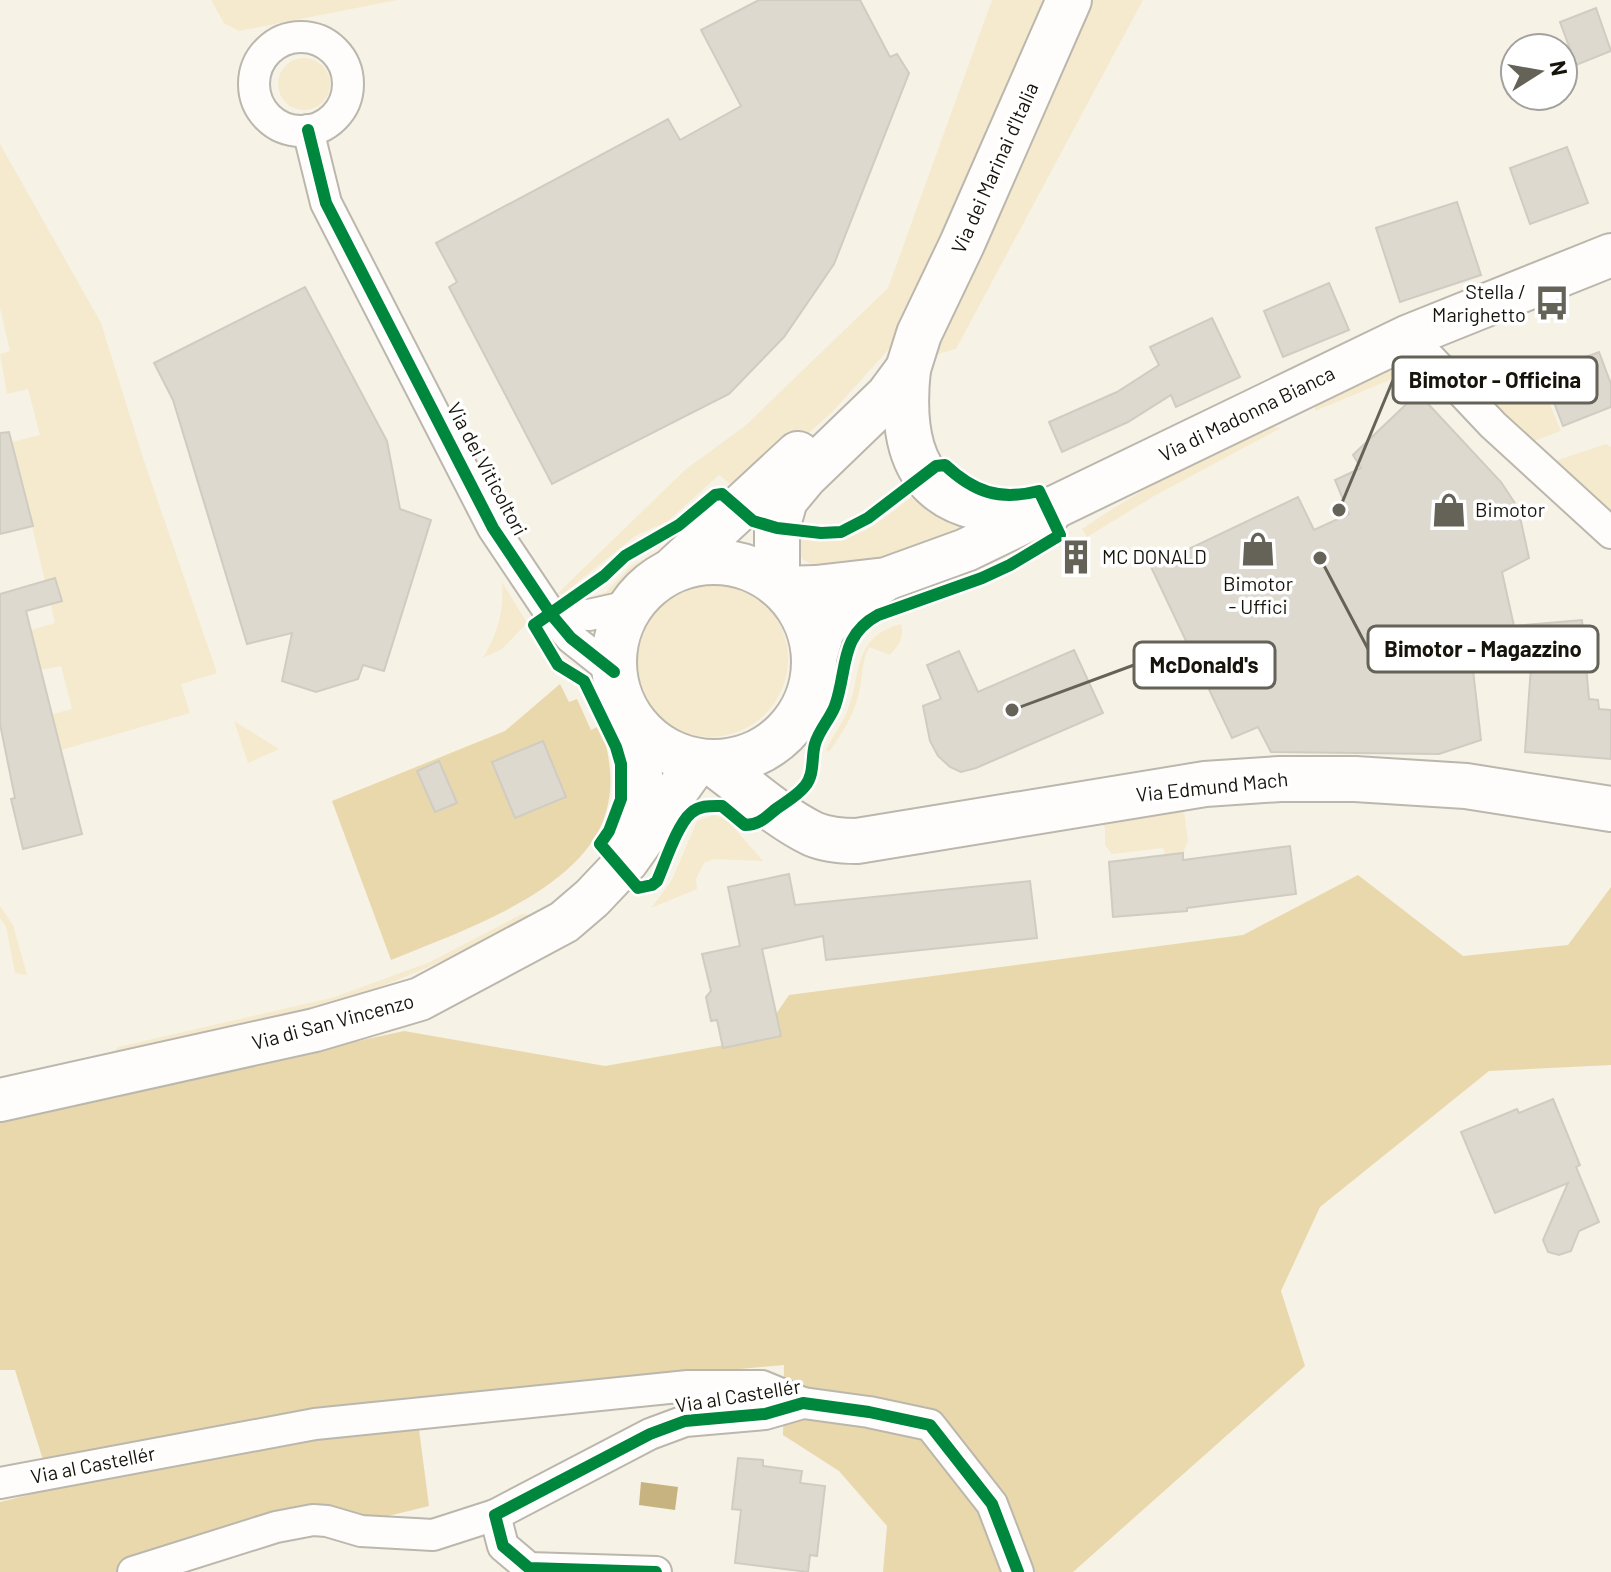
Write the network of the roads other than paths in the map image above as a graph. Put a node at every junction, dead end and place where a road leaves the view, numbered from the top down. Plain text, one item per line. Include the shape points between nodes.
1 (1069, 0) edge
2 (308, 130) dead end
3 (1611, 255) edge
4 (1409, 336) junction
5 (913, 352) junction
6 (1049, 512) junction
7 (1611, 533) edge
8 (675, 568) junction
9 (886, 579) junction
10 (779, 586) junction
11 (629, 606) junction
12 (550, 613) junction
13 (814, 662) junction
14 (621, 692) junction
15 (786, 733) junction
16 (706, 762) junction
17 (1611, 809) edge
18 (815, 835) junction
19 (627, 861) junction
20 (0, 1100) edge
21 (803, 1403) junction
22 (0, 1483) edge
23 (495, 1515) junction
24 (133, 1572) edge
25 (656, 1572) edge
26 (1018, 1572) edge

1 - 5 main road, Via dei Marinai d'Italia
2 - 12 street, Via dei Viticoltori via 326,203 493,528
3 - 4 main road, Via di Madonna Bianca
4 - 6 main road, Via di Madonna Bianca
4 - 7 street via 1493,425
5 - 6 main road via 905,394 907,432 925,475 971,508
5 - 8 main road, Via dei Marinai d'Italia
5 - 10 main road, Via dei Marinai d'Italia via 888,396 785,500 777,528
6 - 9 main road, Via di Madonna Bianca
8 - 10 main road via 711,561 743,565
8 - 11 main road
9 - 10 main road, Via di Madonna Bianca
9 - 13 main road, Via di Madonna Bianca via 842,608 823,630
10 - 13 main road via 797,605 811,634
11 - 12 street via 589,615
11 - 14 main road via 616,637
12 - 14 street, Via dei Viticoltori
13 - 15 main road via 811,689
14 - 16 main road via 651,740 676,755
14 - 19 main road via 642,784
15 - 16 main road via 756,754
15 - 18 main road via 787,786 794,808
16 - 18 main road, Via Edmund Mach
16 - 19 main road, Via di San Vincenzo
17 - 18 main road, Via Edmund Mach via 1466,786 1280,779 1176,788 857,841
19 - 20 main road, Via di San Vincenzo via 564,922 420,999 315,1030
21 - 22 street, Via al Castellér via 762,1386 657,1389 315,1424
21 - 23 street, Via al Castellér via 765,1414 685,1421
21 - 26 street, Via al Castellér via 930,1425 992,1504
23 - 24 street, Via al Castellér via 433,1535 361,1531 313,1520
23 - 25 street via 503,1546 529,1568

